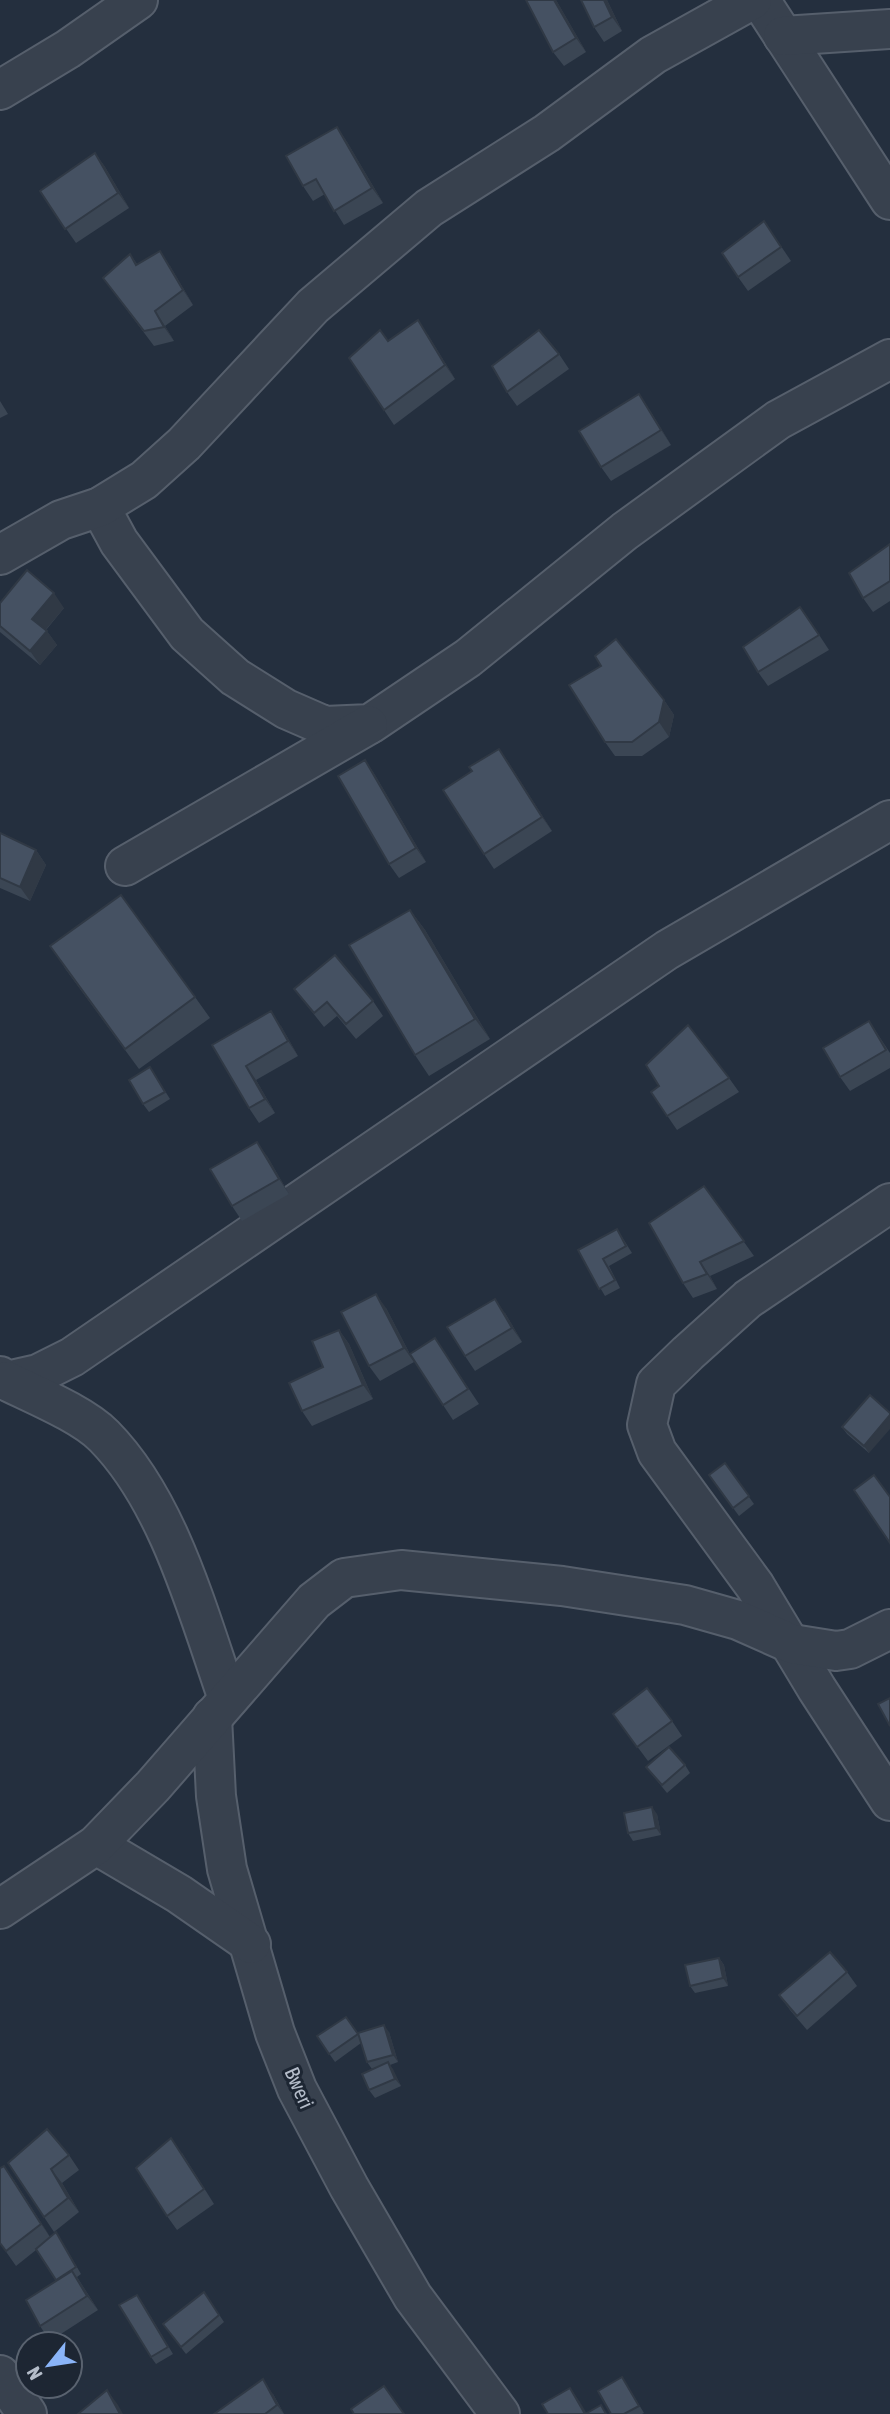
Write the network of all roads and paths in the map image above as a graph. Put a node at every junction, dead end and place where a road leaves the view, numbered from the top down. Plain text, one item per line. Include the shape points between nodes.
1 (138, 0) edge
2 (752, 0) edge
3 (760, 0) edge
4 (890, 29) edge
5 (783, 36) junction
6 (0, 90) edge
7 (890, 200) edge
8 (890, 359) edge
9 (100, 507) junction
10 (0, 555) edge
11 (370, 724) junction
12 (890, 820) edge
13 (125, 866) dead end
14 (890, 1203) edge
15 (3, 1378) edge
16 (890, 1629) edge
17 (792, 1644) junction
18 (220, 1708) junction
19 (890, 1801) edge
20 (96, 1845) junction
21 (0, 1909) edge
22 (251, 1944) junction
23 (0, 2375) edge
24 (27, 2414) edge
25 (500, 2414) edge

1 - 6 street
2 - 9 street via 653,55 547,133 429,208 313,306 184,444 144,480
3 - 5 street
4 - 5 street
5 - 7 street
8 - 11 street via 778,420 625,531 468,658
9 - 10 street via 61,520
9 - 11 street via 119,542 187,634 235,677 286,709 325,726
11 - 13 street
12 - 15 street via 667,950 72,1357 38,1374
14 - 17 street via 748,1299 656,1384 647,1425 657,1452
15 - 18 street, Bweri via 102,1434 133,1470 164,1526
16 - 17 street via 842,1651
17 - 18 street via 738,1620 685,1605 562,1586 401,1570 344,1578 314,1601
17 - 19 street
18 - 20 street
18 - 22 street, Bweri via 216,1796 227,1869
20 - 21 street
20 - 22 street
22 - 25 street, Bweri via 297,2089 343,2176 413,2297
23 - 24 street

